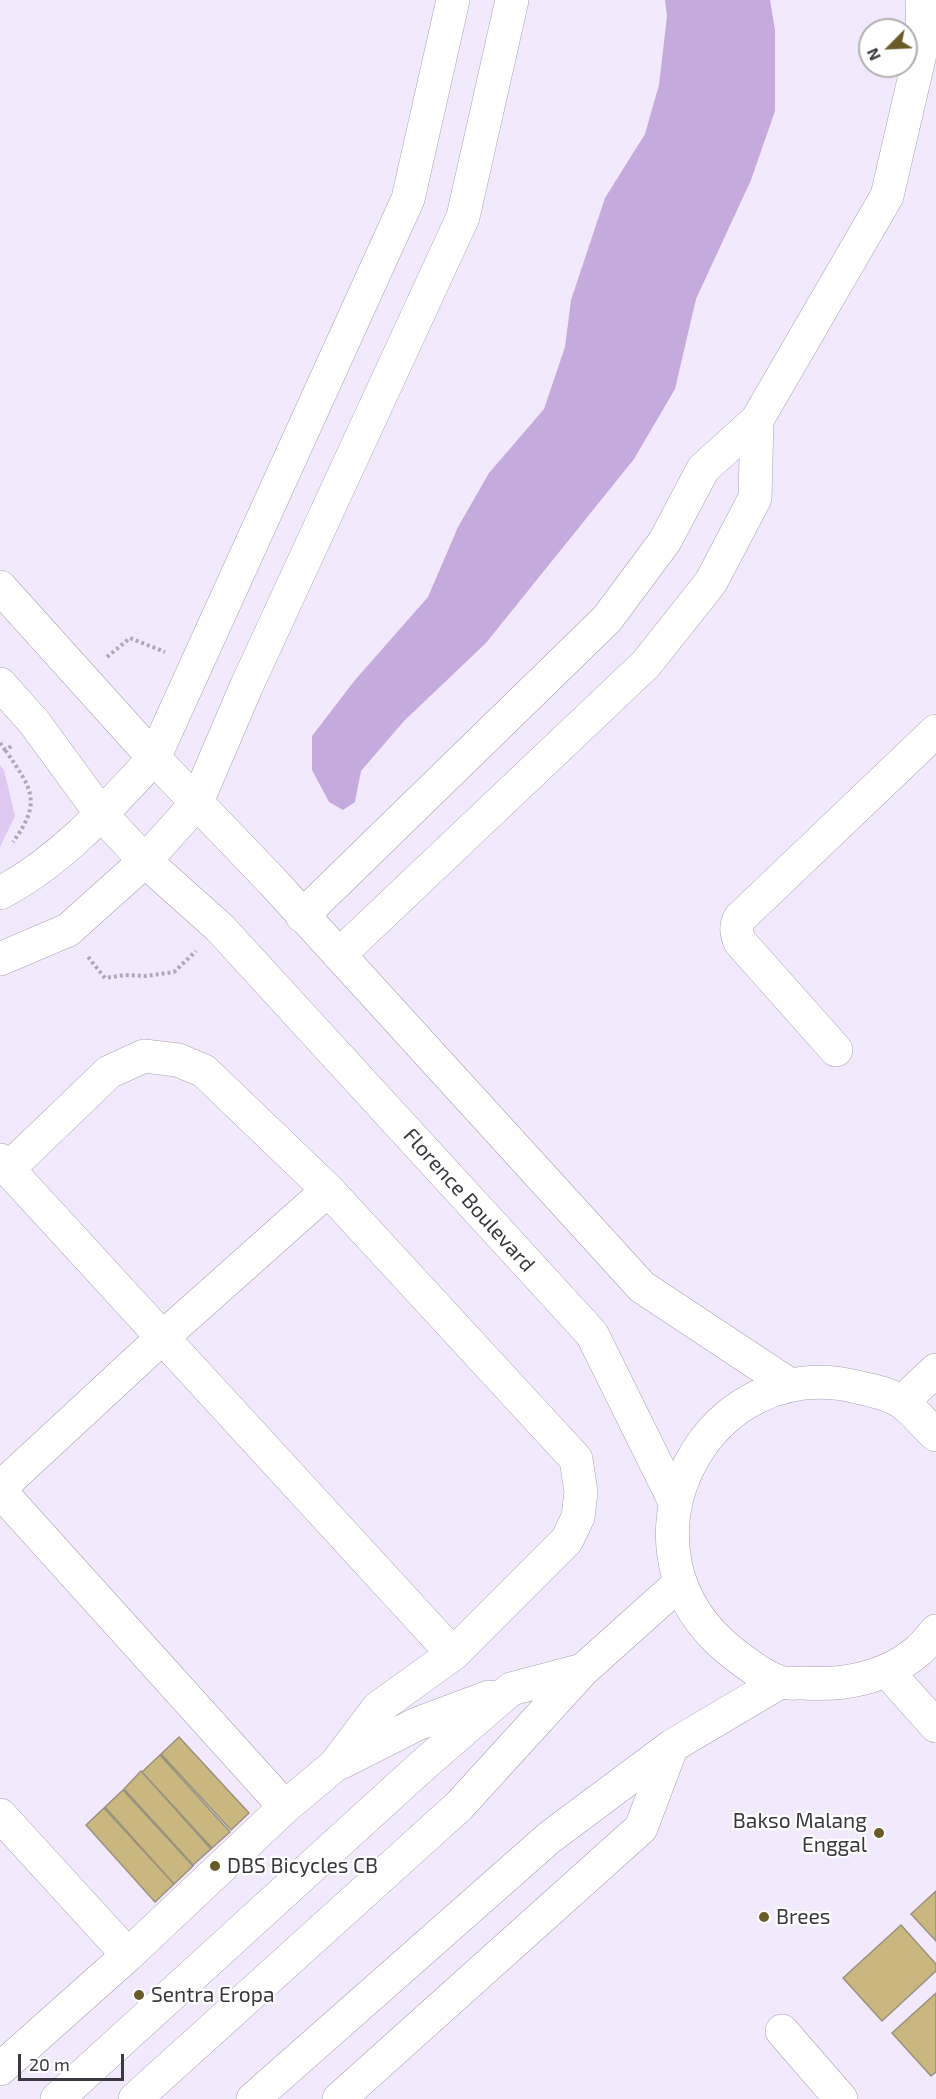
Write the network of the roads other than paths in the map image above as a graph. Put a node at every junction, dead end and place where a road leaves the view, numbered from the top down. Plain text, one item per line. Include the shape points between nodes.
1 (453, 0) edge
2 (512, 0) edge
3 (922, 0) edge
4 (757, 420) junction
5 (0, 587) edge
6 (0, 684) edge
7 (936, 731) edge
8 (154, 758) junction
9 (196, 804) junction
10 (102, 814) junction
11 (145, 861) junction
12 (13, 886) edge
13 (302, 916) junction
14 (339, 955) junction
15 (0, 959) edge
16 (836, 1050) dead end
17 (4, 1164) edge
18 (328, 1190) junction
19 (163, 1337) junction
20 (936, 1370) edge
21 (790, 1385) junction
22 (902, 1402) junction
23 (936, 1435) edge
24 (0, 1489) edge
25 (675, 1502) junction
26 (680, 1583) junction
27 (936, 1631) edge
28 (453, 1654) junction
29 (583, 1670) junction
30 (887, 1671) junction
31 (780, 1682) junction
32 (512, 1689) junction
33 (936, 1726) edge
34 (672, 1746) junction
35 (335, 1765) junction
36 (285, 1807) junction
37 (0, 1815) edge
38 (128, 1955) junction
39 (782, 2031) dead end
40 (0, 2069) edge
41 (57, 2099) edge
42 (135, 2099) edge
43 (253, 2099) edge
44 (339, 2099) edge
45 (841, 2099) edge

1 - 8 street via 408,199
2 - 9 street via 463,217 246,685
3 - 4 street via 922,41 887,196
4 - 13 street via 703,469 665,541 608,619
4 - 14 street via 755,498 711,582 646,664
5 - 8 street
6 - 10 street, Florence Boulevard via 34,722
7 - 16 street via 737,924 740,942
8 - 9 street
8 - 10 street
9 - 11 street
9 - 13 street
10 - 11 street, Florence Boulevard
10 - 12 street
11 - 15 street via 68,930
11 - 25 street, Florence Boulevard via 220,928 592,1334
13 - 14 street
14 - 21 street via 642,1287
17 - 18 street via 109,1072 144,1056 178,1060 204,1071
17 - 19 street
18 - 19 street
18 - 28 street via 576,1459 581,1492 578,1518 567,1540
19 - 24 street
19 - 28 street
20 - 22 street
21 - 22 street via 834,1382
21 - 25 street via 749,1401 716,1426 692,1458
22 - 23 street
24 - 36 street
25 - 26 street via 673,1549
26 - 29 street
26 - 31 street via 707,1630 737,1658
27 - 30 street via 918,1651
28 - 35 street via 378,1708
29 - 32 street
29 - 42 street via 459,1806
30 - 31 street via 850,1682
30 - 33 street
31 - 34 street
32 - 35 street via 417,1724
32 - 41 street via 422,1766
34 - 43 street via 550,1837
34 - 44 street via 641,1828
35 - 36 street
36 - 38 street
37 - 38 street
38 - 40 street
39 - 45 street

